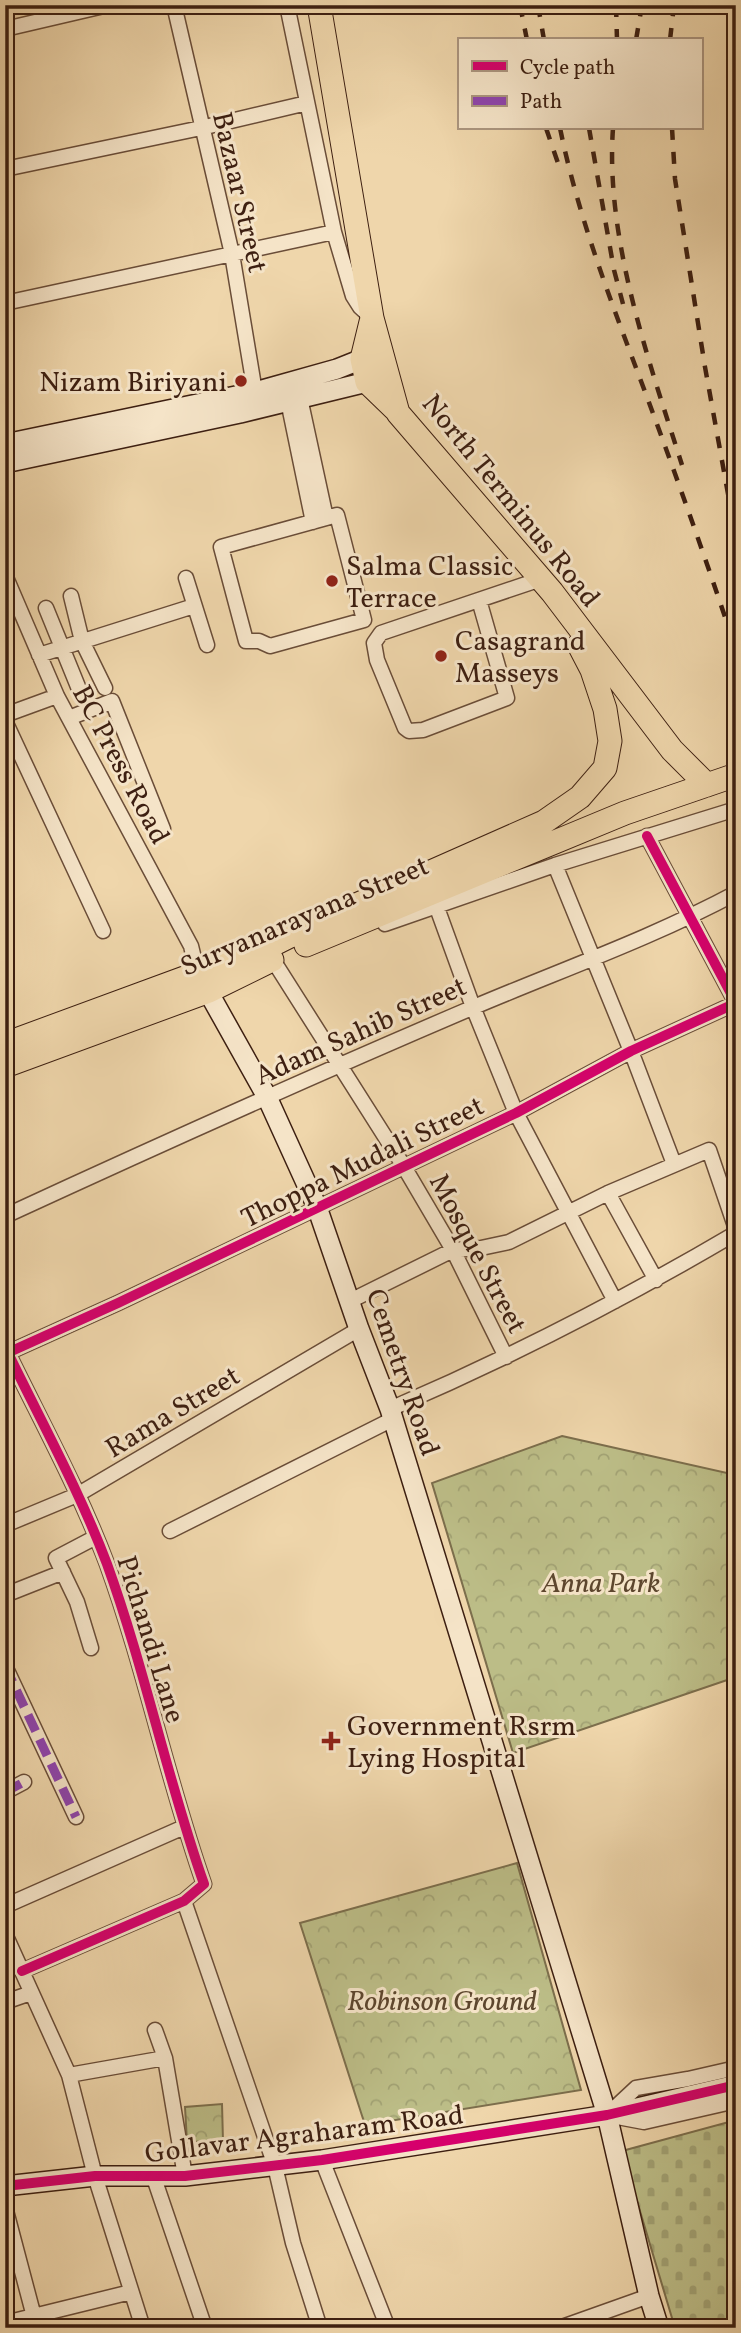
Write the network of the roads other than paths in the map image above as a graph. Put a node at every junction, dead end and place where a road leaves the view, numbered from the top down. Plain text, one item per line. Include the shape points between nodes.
1 (108, 5) edge
2 (174, 5) edge
3 (287, 5) edge
4 (319, 5) edge
5 (5, 29) edge
6 (307, 103) junction
7 (201, 128) junction
8 (5, 169) edge
9 (334, 232) junction
10 (232, 254) junction
11 (5, 303) edge
12 (372, 318) junction
13 (364, 371) junction
14 (255, 392) junction
15 (294, 400) junction
16 (398, 413) junction
17 (5, 444) edge
18 (5, 463) edge
19 (319, 520) junction
20 (5, 575) edge
21 (186, 578) dead end
22 (546, 586) junction
23 (71, 596) dead end
24 (479, 600) junction
25 (194, 606) junction
26 (46, 608) dead end
27 (82, 641) junction
28 (207, 645) dead end
29 (61, 648) junction
30 (39, 655) junction
31 (105, 688) dead end
32 (81, 694) dead end
33 (57, 695) junction
34 (5, 715) edge
35 (69, 718) junction
36 (5, 720) edge
37 (736, 775) edge
38 (707, 785) junction
39 (736, 809) edge
40 (163, 829) dead end
41 (647, 836) junction
42 (555, 865) junction
43 (736, 893) edge
44 (436, 905) junction
45 (691, 917) junction
46 (103, 931) dead end
47 (329, 935) junction
48 (592, 958) junction
49 (273, 960) junction
50 (204, 983) junction
51 (736, 1003) edge
52 (473, 1007) junction
53 (5, 1044) edge
54 (631, 1051) junction
55 (342, 1065) junction
56 (5, 1066) edge
57 (267, 1097) junction
58 (516, 1113) junction
59 (674, 1164) junction
60 (403, 1165) junction
61 (608, 1193) junction
62 (317, 1207) junction
63 (569, 1213) junction
64 (5, 1216) edge
65 (736, 1231) edge
66 (453, 1250) junction
67 (656, 1280) junction
68 (350, 1301) junction
69 (615, 1301) junction
70 (359, 1329) junction
71 (7, 1354) edge
72 (506, 1357) junction
73 (391, 1414) junction
74 (78, 1495) junction
75 (5, 1525) edge
76 (170, 1531) dead end
77 (96, 1536) junction
78 (63, 1572) junction
79 (5, 1595) edge
80 (91, 1648) dead end
81 (5, 1666) edge
82 (24, 1782) dead end
83 (5, 1792) edge
84 (76, 1817) dead end
85 (184, 1826) junction
86 (184, 1900) junction
87 (5, 1906) edge
88 (5, 1934) edge
89 (22, 1972) junction
90 (31, 1993) junction
91 (5, 2002) edge
92 (155, 2030) dead end
93 (164, 2058) junction
94 (736, 2068) edge
95 (69, 2075) junction
96 (736, 2085) edge
97 (736, 2101) edge
98 (607, 2115) junction
99 (321, 2160) junction
100 (275, 2166) junction
101 (95, 2176) junction
102 (185, 2176) junction
103 (154, 2178) junction
104 (5, 2186) edge
105 (5, 2207) edge
106 (131, 2292) junction
107 (649, 2296) junction
108 (35, 2322) edge
109 (5, 2323) edge
110 (143, 2328) edge
111 (205, 2328) edge
112 (320, 2328) edge
113 (388, 2328) edge
114 (559, 2328) edge
115 (659, 2328) edge

1 - 5 street
2 - 7 street, Bazaar Street
3 - 6 street
4 - 12 main road, North Terminus Road
6 - 7 street
6 - 9 street
7 - 8 street
7 - 10 street, Bazaar Street
9 - 10 street
9 - 12 street via 353,296
10 - 11 street
10 - 14 street, Bazaar Street
12 - 13 main road
12 - 16 main road, North Terminus Road
13 - 14 main road via 337,369
13 - 15 main road
13 - 16 main road
14 - 17 main road
15 - 18 main road
15 - 19 street
16 - 22 main road, North Terminus Road
19 - 19 street via 221,547 246,641 270,646 364,620 337,515
20 - 30 street, BC Press Road
21 - 25 street
22 - 24 street
22 - 38 main road, North Terminus Road via 671,750
22 - 50 main road, Suryanarayana Street via 592,670 605,709 610,741 605,768 580,797 544,822 320,921
23 - 27 street
24 - 24 street via 381,633 374,643 409,731 423,730 507,698
25 - 27 street
25 - 28 street
26 - 29 street
27 - 29 street
27 - 31 street
29 - 30 street
29 - 32 street
30 - 33 street, BC Press Road
33 - 34 street
33 - 35 street, BC Press Road
35 - 40 street via 112,701
35 - 50 street, BC Press Road via 191,946
36 - 46 street
37 - 38 main road, Suryanarayana Street
38 - 47 main road, Suryanarayana Street via 625,813
39 - 41 street
41 - 42 street
41 - 45 street
42 - 44 street
42 - 48 street
43 - 45 street, Adam Sahib Street
44 - 47 street via 361,932
44 - 52 street
45 - 48 street, Adam Sahib Street
45 - 51 street
47 - 49 main road, Suryanarayana Street
48 - 52 street, Adam Sahib Street
48 - 54 street
49 - 50 main road, Suryanarayana Street
49 - 55 street, Mosque Street
50 - 53 main road, Suryanarayana Street
50 - 56 main road, Suryanarayana Street
50 - 57 main road, Cemetry Road
51 - 54 street, Thoppa Mudali Street
52 - 55 street, Adam Sahib Street
52 - 58 street
54 - 58 street, Thoppa Mudali Street
54 - 59 street
55 - 57 street, Adam Sahib Street
55 - 60 street, Mosque Street
57 - 62 main road, Cemetry Road
57 - 64 street, Adam Sahib Street
58 - 60 street, Thoppa Mudali Street
58 - 63 street
59 - 61 street
59 - 65 street via 709,1150
60 - 62 street, Thoppa Mudali Street
60 - 66 street, Mosque Street
61 - 63 street
61 - 67 street
62 - 68 main road, Cemetry Road
62 - 71 street, Thoppa Mudali Street
63 - 66 street via 509,1242
63 - 69 street
65 - 67 street
66 - 68 street
66 - 72 street, Mosque Street
67 - 69 street
68 - 70 main road, Cemetry Road
69 - 72 street
70 - 73 main road, Cemetry Road
70 - 74 street, Rama Street
71 - 74 street, Pichandi Lane
72 - 73 street
73 - 76 street
73 - 98 main road, Cemetry Road
74 - 75 street, Rama Street
74 - 77 street, Pichandi Lane
77 - 78 street via 56,1558
77 - 85 street, Pichandi Lane via 126,1622
78 - 79 street
78 - 80 street
81 - 84 street
82 - 83 street
85 - 86 street, Pichandi Lane via 204,1884
85 - 87 street
86 - 89 street
86 - 100 street
88 - 89 street
89 - 90 street
90 - 91 street
90 - 95 street
92 - 93 street
93 - 95 street
93 - 102 street
94 - 98 street via 636,2088
95 - 101 street
96 - 98 main road, Gollavar Agraharam Road
97 - 98 street via 644,2122
98 - 99 main road, Gollavar Agraharam Road
98 - 107 main road, Cemetry Road
99 - 100 main road, Gollavar Agraharam Road
99 - 113 street
100 - 102 main road, Gollavar Agraharam Road
100 - 112 street
101 - 103 main road, Gollavar Agraharam Road
101 - 104 main road, Gollavar Agraharam Road
101 - 106 street
102 - 103 main road, Gollavar Agraharam Road
103 - 111 street
105 - 108 street
106 - 108 street
106 - 110 street
107 - 114 street
107 - 115 main road, Cemetry Road
108 - 109 street

